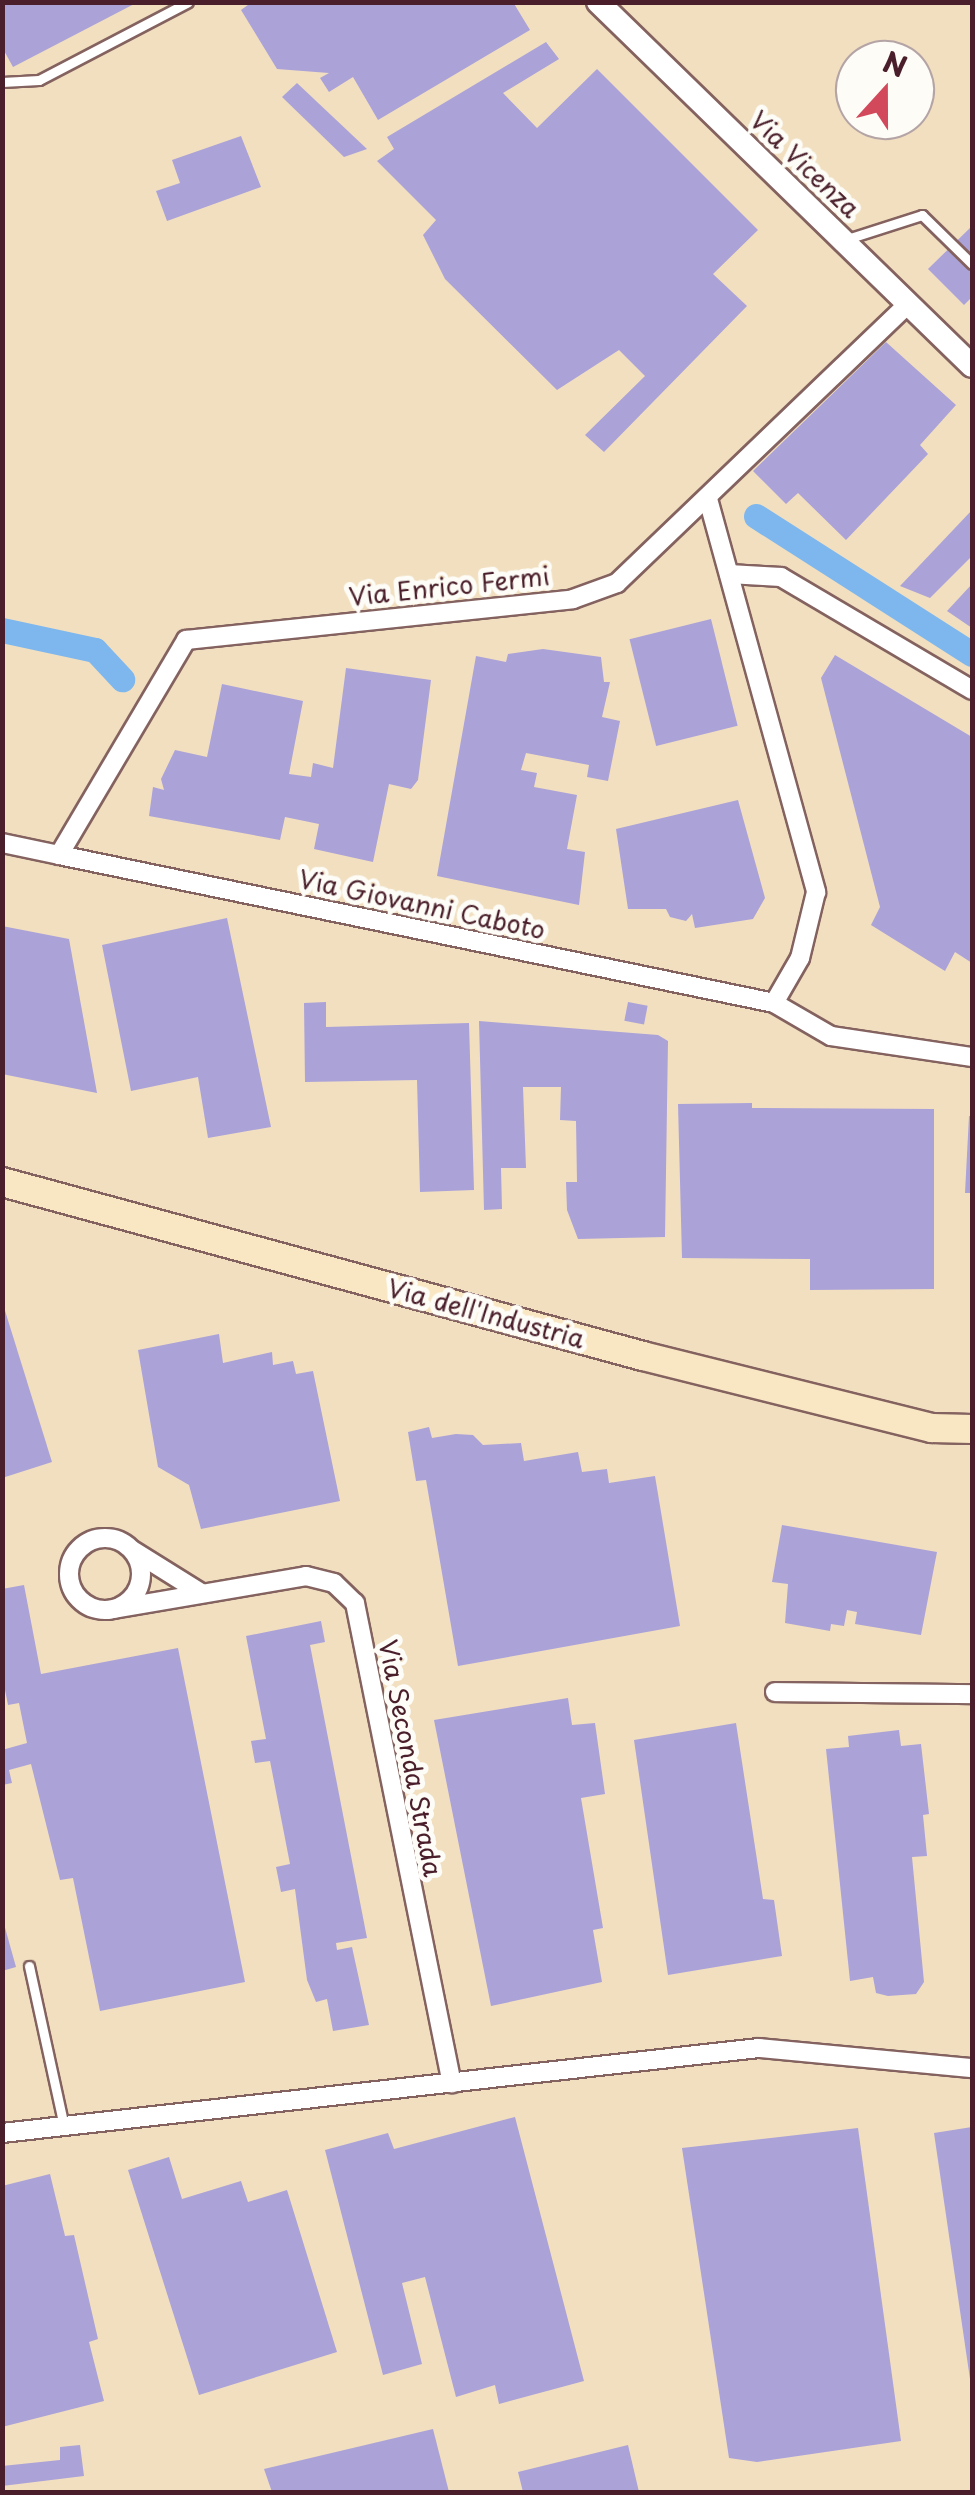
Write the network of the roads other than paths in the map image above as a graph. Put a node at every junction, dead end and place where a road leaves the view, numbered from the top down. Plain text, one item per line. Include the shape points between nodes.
1 (188, 2) edge
2 (598, 2) edge
3 (2, 82) edge
4 (844, 240) junction
5 (972, 264) edge
6 (909, 303) junction
7 (972, 364) edge
8 (708, 499) junction
9 (729, 574) junction
10 (972, 690) edge
11 (2, 843) edge
12 (59, 855) junction
13 (774, 1003) junction
14 (972, 1056) edge
15 (2, 1182) edge
16 (972, 1429) edge
17 (130, 1547) junction
18 (201, 1593) junction
19 (108, 1610) junction
20 (775, 1692) dead end
21 (972, 1694) edge
22 (29, 1966) dead end
23 (972, 2068) edge
24 (452, 2083) junction
25 (64, 2126) junction
26 (2, 2133) edge

1 - 3 lane via 39,80
2 - 4 street, Via Vicenza
4 - 5 lane via 922,215
4 - 6 street, Via Vicenza
6 - 7 street, Via Vicenza
6 - 8 street, Via Enrico Fermi
8 - 9 street
8 - 12 street, Via Enrico Fermi via 598,594 186,640
9 - 10 street via 782,577
9 - 13 street via 816,892 800,958
11 - 12 street
12 - 13 street, Via Giovanni Caboto
13 - 14 street, Via Giovanni Caboto via 832,1036
15 - 16 main road, Via dell'Industria via 643,1356 932,1428
17 - 18 street
17 - 19 street via 141,1581 129,1602
17 - 19 street via 94,1540 70,1564 77,1597
18 - 19 street, Via Seconda Strada
18 - 24 street, Via Seconda Strada via 306,1576 334,1583 354,1603
20 - 21 street
22 - 25 lane
23 - 24 street via 759,2048
24 - 25 street
25 - 26 street

